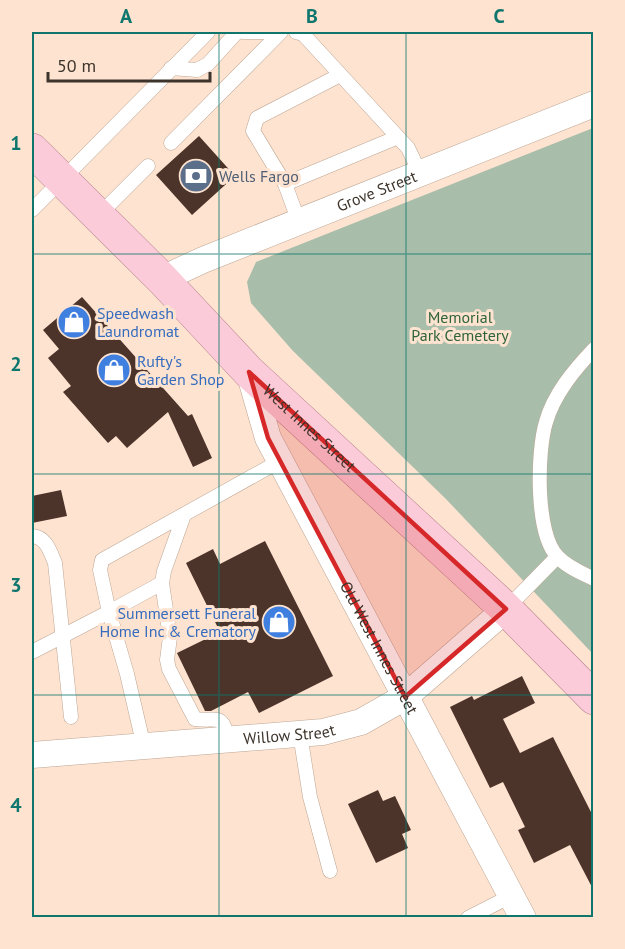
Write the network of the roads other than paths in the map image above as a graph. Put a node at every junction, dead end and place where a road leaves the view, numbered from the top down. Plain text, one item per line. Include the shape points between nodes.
1 (208, 32) edge
2 (237, 32) edge
3 (243, 32) edge
4 (269, 32) edge
5 (281, 32) edge
6 (296, 32) edge
7 (171, 68) junction
8 (340, 75) junction
9 (594, 104) edge
10 (398, 137) junction
11 (171, 143) dead end
12 (32, 150) edge
13 (148, 166) dead end
14 (420, 173) junction
15 (62, 180) junction
16 (285, 184) junction
17 (32, 210) edge
18 (98, 216) junction
19 (299, 222) junction
20 (162, 279) junction
21 (594, 349) edge
22 (249, 372) junction
23 (280, 461) junction
24 (184, 515) junction
25 (32, 536) edge
26 (557, 557) junction
27 (594, 579) edge
28 (162, 583) junction
29 (506, 609) junction
30 (109, 612) junction
31 (63, 636) junction
32 (32, 652) edge
33 (405, 697) junction
34 (594, 698) edge
35 (71, 717) dead end
36 (300, 734) junction
37 (230, 740) junction
38 (144, 747) junction
39 (32, 755) edge
40 (330, 871) dead end
41 (517, 907) edge
42 (468, 918) edge

1 - 7 lane
2 - 7 lane via 197,70
3 - 4 lane
5 - 11 lane
6 - 8 lane via 303,34
7 - 15 lane
8 - 10 lane
8 - 16 lane via 257,118 253,131
9 - 14 street, Grove Street
10 - 14 lane
10 - 16 lane
12 - 15 main road, West Innes Street
13 - 18 lane
14 - 19 street, Grove Street
15 - 17 lane
15 - 18 main road, West Innes Street
16 - 19 lane
18 - 20 main road, West Innes Street
19 - 20 street, Grove Street
20 - 22 main road, West Innes Street
21 - 26 lane via 570,374 546,422 540,468 542,510 548,539
22 - 23 street, Old West Innes Street via 268,438
22 - 29 main road, West Innes Street
23 - 24 lane
23 - 33 street, Old West Innes Street
24 - 28 lane
24 - 30 lane via 102,560 100,570
25 - 31 lane via 47,544 55,563
26 - 27 lane
26 - 29 lane
28 - 30 lane
28 - 37 lane via 169,669 195,718 220,719
29 - 33 street, Willow Street
29 - 34 main road, West Innes Street
30 - 31 lane
30 - 38 lane
31 - 32 lane
31 - 35 lane
33 - 36 street, Willow Street via 361,722
33 - 41 street, Old West Innes Street
36 - 37 street, Willow Street
36 - 40 lane via 310,797
37 - 38 street, Willow Street
38 - 39 street, Willow Street
41 - 42 lane

